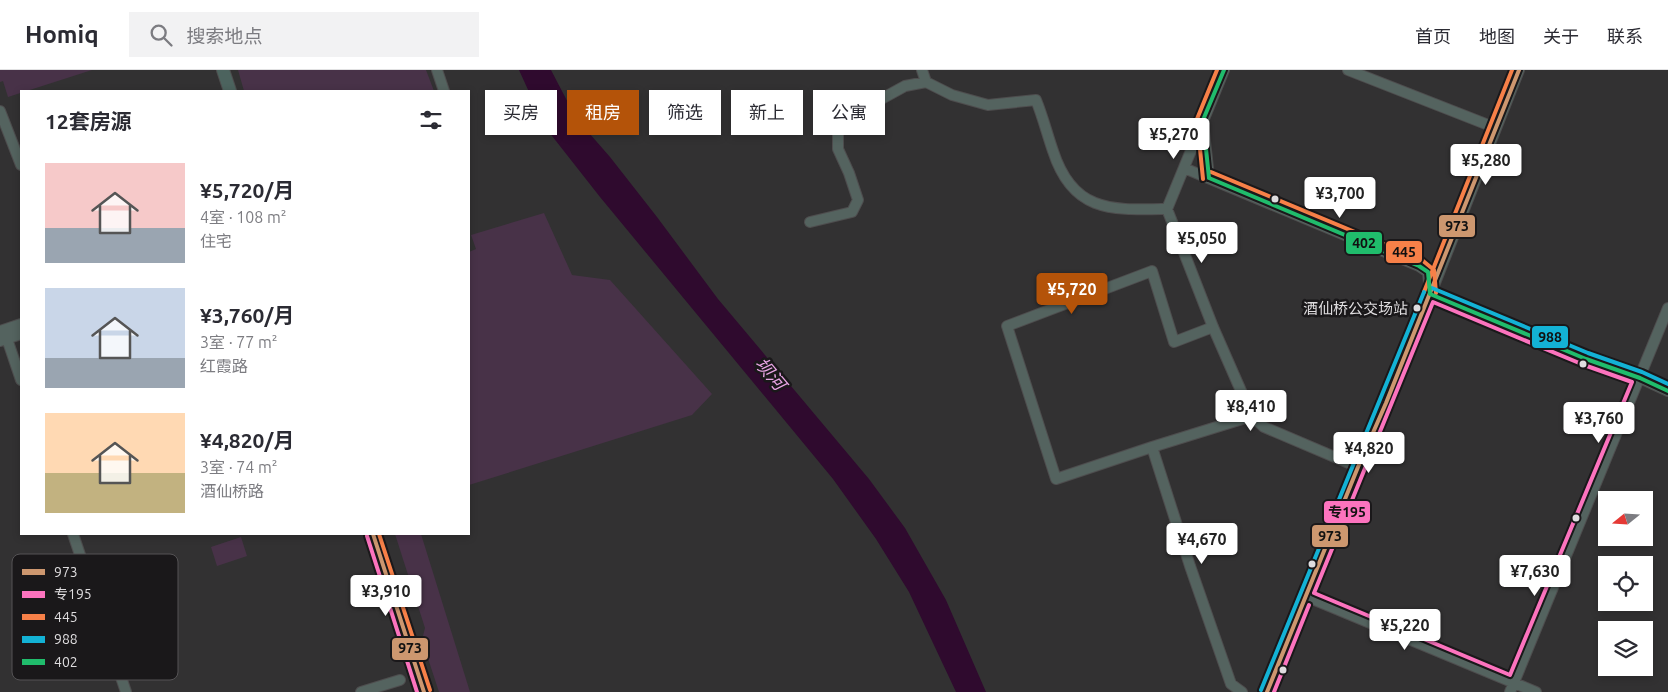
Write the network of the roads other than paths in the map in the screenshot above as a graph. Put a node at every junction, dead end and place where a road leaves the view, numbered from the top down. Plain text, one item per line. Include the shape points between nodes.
1 (223, 70) edge
2 (437, 70) edge
3 (922, 70) edge
4 (1224, 70) edge
5 (1348, 70) edge
6 (1519, 70) edge
7 (926, 82) junction
8 (230, 90) edge
9 (444, 90) edge
10 (0, 111) edge
11 (1203, 120) junction
12 (1496, 128) junction
13 (20, 162) edge
14 (1184, 168) junction
15 (1210, 178) junction
16 (1167, 210) junction
17 (810, 222) dead end
18 (1430, 294) junction
19 (1668, 308) edge
20 (20, 325) edge
21 (1213, 327) junction
22 (20, 334) edge
23 (3, 335) edge
24 (20, 378) edge
25 (1640, 378) junction
26 (1668, 390) edge
27 (1252, 416) junction
28 (1152, 447) junction
29 (1358, 467) junction
30 (73, 535) edge
31 (373, 535) edge
32 (80, 554) edge
33 (1305, 596) junction
34 (122, 680) edge
35 (400, 680) dead end
36 (1511, 688) edge
37 (126, 692) edge
38 (361, 692) edge
39 (424, 692) edge
40 (1242, 692) edge
41 (1267, 692) edge
42 (1536, 692) edge

1 - 8 main road
2 - 9 street
3 - 7 street
4 - 11 street
5 - 12 street
6 - 12 street
7 - 16 street via 952,95 988,105 1036,100 1054,154 1070,186 1091,203 1123,210
7 - 17 street via 905,86 864,108 838,128 838,149 858,200 852,212
10 - 13 street
11 - 14 street
11 - 15 street
12 - 18 street
14 - 15 street
14 - 16 street
15 - 18 street via 1419,266 1428,272
16 - 21 street
18 - 25 street
18 - 29 main road
19 - 25 street
20 - 23 street
21 - 27 street
21 - 28 street via 1174,342 1152,271 1007,326 1056,479
22 - 23 street
23 - 24 street
25 - 26 street
25 - 36 street
27 - 28 street
27 - 29 street via 1264,427
28 - 40 street via 1231,684
29 - 33 main road
30 - 32 street
31 - 39 main road
33 - 36 street
33 - 41 main road
34 - 37 street
35 - 38 street
36 - 42 street

